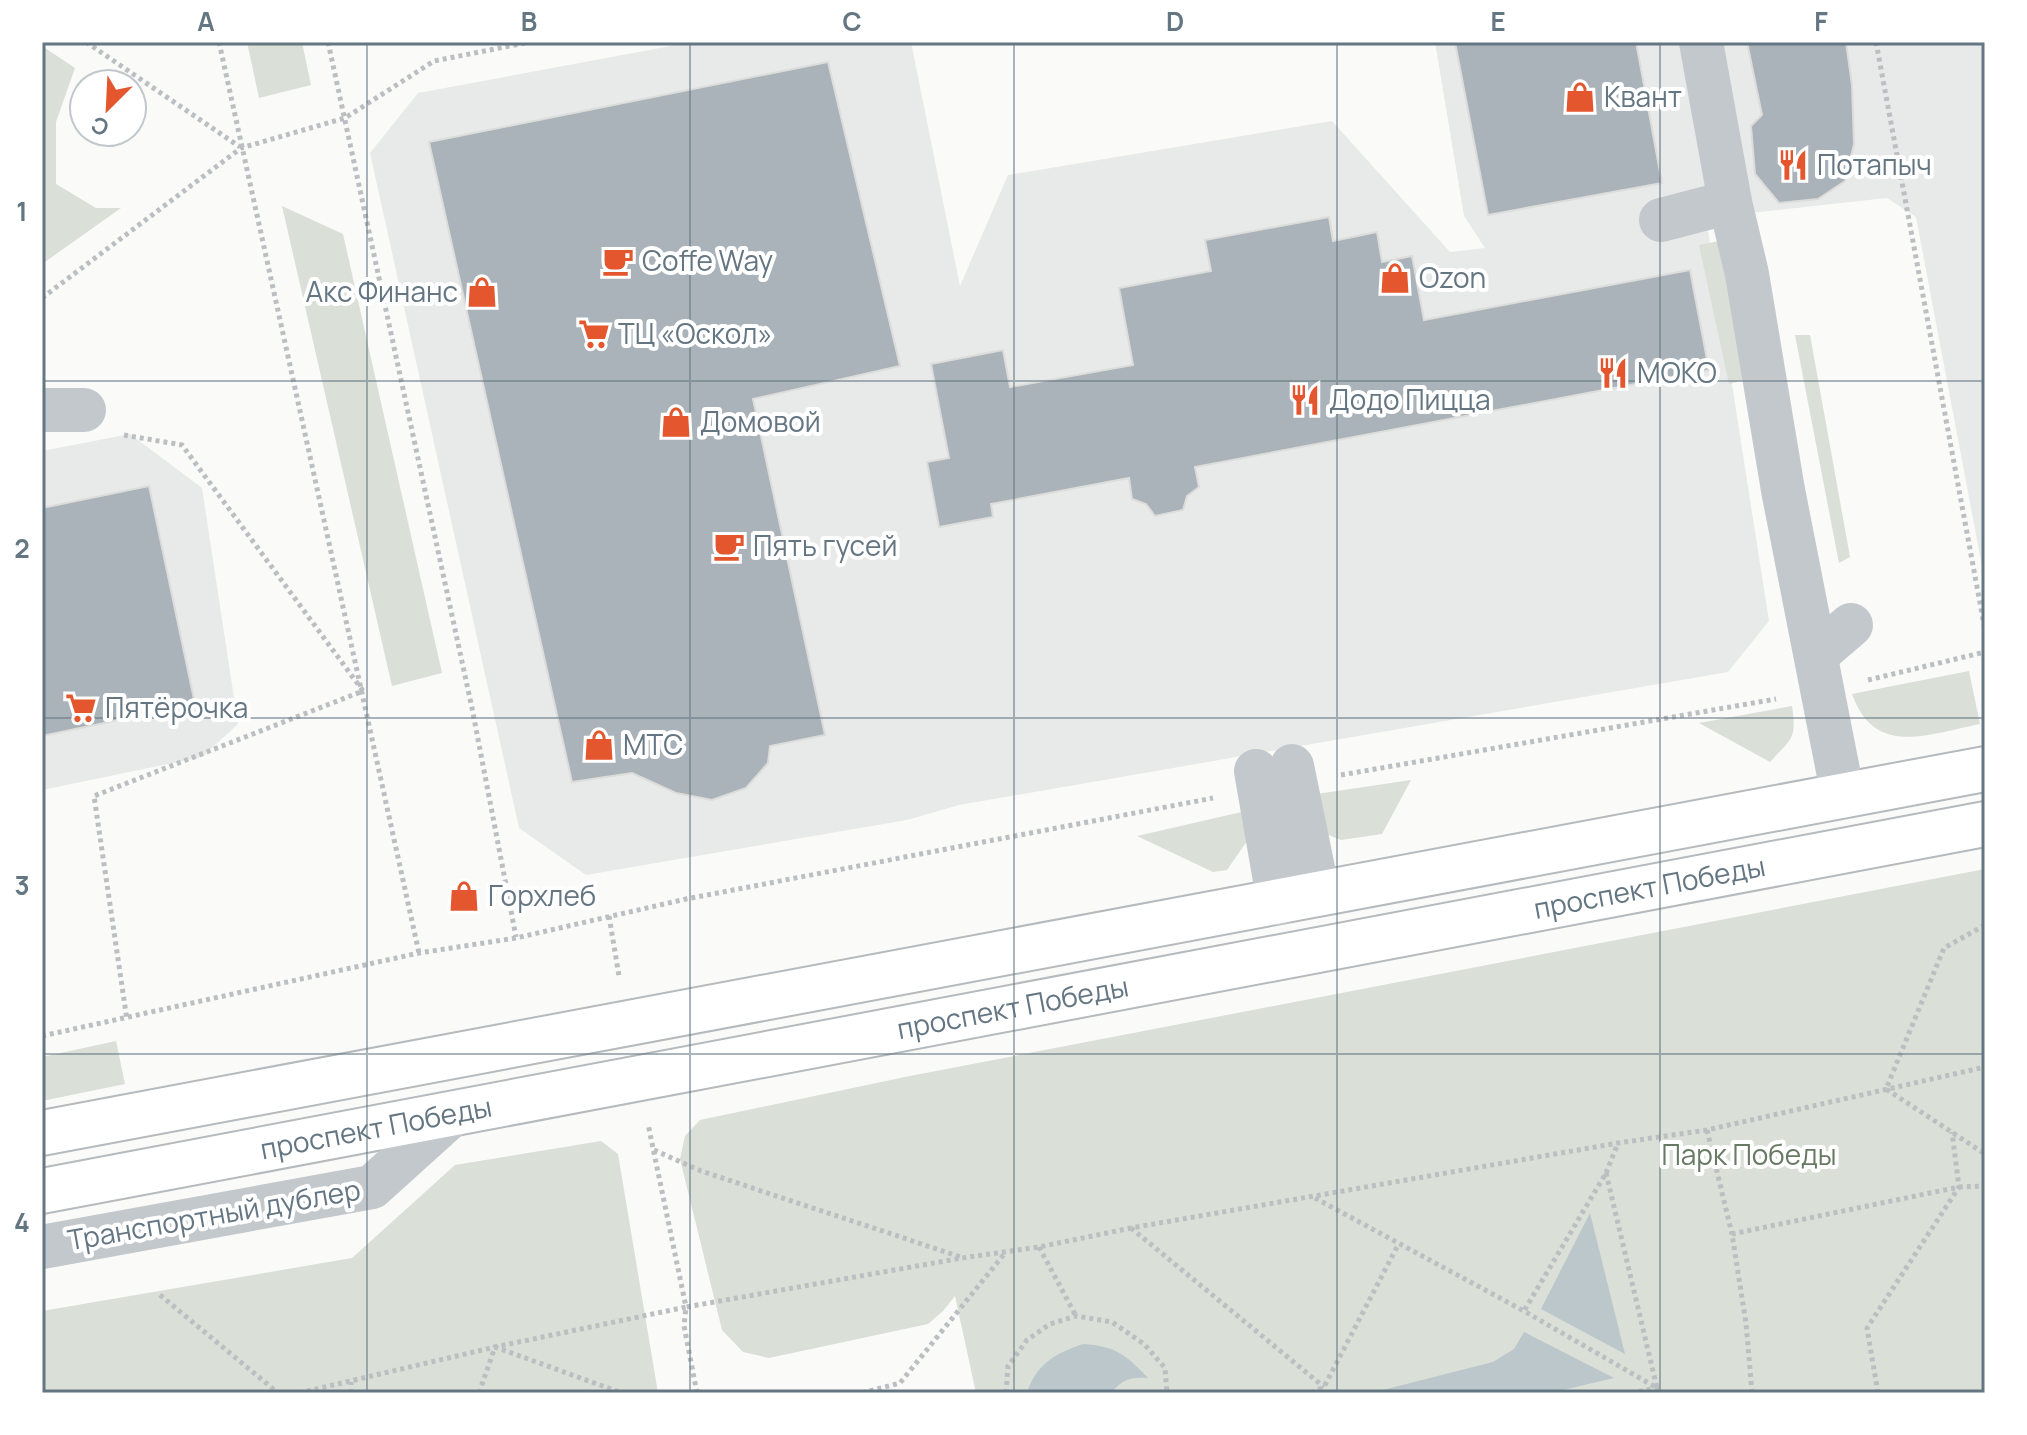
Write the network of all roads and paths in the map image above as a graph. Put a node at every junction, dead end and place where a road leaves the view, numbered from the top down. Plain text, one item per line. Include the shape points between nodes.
1 (86, 42) edge
2 (219, 42) edge
3 (328, 42) edge
4 (530, 42) edge
5 (1701, 42) edge
6 (1876, 42) edge
7 (345, 118) junction
8 (241, 148) junction
9 (1730, 202) junction
10 (1661, 220) dead end
11 (42, 298) edge
12 (120, 434) dead end
13 (1851, 625) dead end
14 (1985, 630) edge
15 (1985, 652) edge
16 (1820, 672) junction
17 (363, 691) junction
18 (1985, 769) edge
19 (1276, 777) junction
20 (1843, 796) junction
21 (1985, 824) edge
22 (1299, 898) junction
23 (609, 916) junction
24 (1985, 925) edge
25 (516, 938) junction
26 (419, 953) junction
27 (127, 1020) junction
28 (628, 1022) junction
29 (42, 1036) edge
30 (1985, 1067) edge
31 (1886, 1089) junction
32 (454, 1113) junction
33 (1707, 1130) junction
34 (1952, 1132) junction
35 (42, 1133) edge
36 (1618, 1143) junction
37 (1985, 1154) edge
38 (1606, 1173) junction
39 (1985, 1186) edge
40 (1959, 1187) junction
41 (42, 1191) edge
42 (1315, 1198) junction
43 (1131, 1228) junction
44 (1732, 1234) junction
45 (1398, 1245) junction
46 (42, 1247) edge
47 (1039, 1247) junction
48 (1005, 1252) junction
49 (962, 1258) junction
50 (160, 1295) dead end
51 (686, 1307) junction
52 (1524, 1311) junction
53 (1076, 1316) junction
54 (495, 1347) junction
55 (351, 1382) junction
56 (1324, 1387) junction
57 (1656, 1390) edge
58 (278, 1393) edge
59 (299, 1393) edge
60 (351, 1393) edge
61 (479, 1393) edge
62 (622, 1393) edge
63 (697, 1393) edge
64 (862, 1393) edge
65 (1006, 1393) edge
66 (1167, 1393) edge
67 (1311, 1393) edge
68 (1631, 1393) edge
69 (1752, 1393) edge
70 (1878, 1393) edge

1 - 8 path
2 - 8 path
3 - 7 path
4 - 7 path via 434,61
5 - 9 lane
6 - 14 path
7 - 8 path
7 - 25 path
8 - 11 path
8 - 17 path
9 - 10 lane
9 - 16 lane via 1765,270 1783,490
12 - 17 path via 182,445
13 - 16 lane
15 - 16 path
16 - 19 path
16 - 20 lane
17 - 26 path
17 - 27 path via 94,796
18 - 20 main road, проспект Победы
19 - 22 lane
19 - 23 path
20 - 22 main road, проспект Победы
21 - 32 main road, проспект Победы
22 - 28 main road, проспект Победы
23 - 25 path
23 - 28 path
24 - 31 path via 1944,948
25 - 26 path
26 - 27 path
27 - 29 path
28 - 35 main road, проспект Победы
30 - 31 path
31 - 33 path
31 - 34 path
32 - 41 main road, проспект Победы
32 - 46 lane, Транспортный дублер via 372,1187
33 - 36 path
33 - 44 path
34 - 37 path
34 - 40 path
36 - 38 path
36 - 42 path
38 - 52 path
38 - 57 path
39 - 40 path
40 - 44 path
40 - 70 path via 1867,1328
42 - 43 path
42 - 45 path
43 - 47 path
43 - 56 path
44 - 69 path
45 - 52 path
45 - 56 path
47 - 48 path
47 - 53 path
48 - 49 path
48 - 64 path via 900,1383
49 - 51 path
49 - 51 path via 653,1150
50 - 58 path
51 - 54 path
51 - 63 path via 684,1326
52 - 57 path
53 - 65 path via 1050,1324 1027,1340 1008,1366
53 - 66 path via 1112,1322 1144,1344 1165,1368
54 - 55 path
54 - 61 path
54 - 62 path
55 - 59 path
55 - 60 path
56 - 67 path
57 - 68 path

